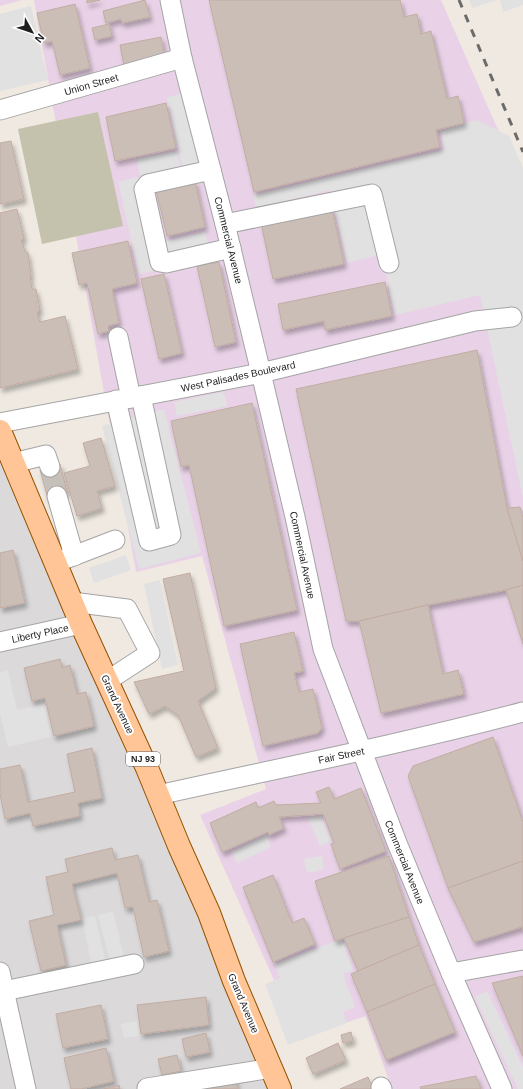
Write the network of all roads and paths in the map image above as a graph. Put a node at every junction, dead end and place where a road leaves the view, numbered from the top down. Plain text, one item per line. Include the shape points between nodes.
1 (170, 0) edge
2 (182, 58) junction
3 (0, 110) edge
4 (211, 170) junction
5 (225, 224) junction
6 (231, 248) junction
7 (389, 263) dead end
8 (512, 317) dead end
9 (118, 337) dead end
10 (261, 372) junction
11 (129, 398) junction
12 (0, 423) edge
13 (0, 431) edge
14 (13, 463) junction
15 (50, 467) tunnel mouth
16 (57, 496) tunnel mouth
17 (115, 540) dead end
18 (65, 559) junction
19 (72, 602) junction
20 (81, 624) junction
21 (0, 642) edge
22 (107, 681) junction
23 (523, 712) edge
24 (362, 751) junction
25 (158, 795) junction
26 (523, 960) edge
27 (134, 964) dead end
28 (0, 972) edge
29 (451, 973) junction
30 (4, 991) junction
31 (272, 1068) junction
32 (147, 1088) edge
33 (26, 1089) edge
34 (280, 1089) edge
35 (502, 1089) edge

1 - 2 street, Commercial Avenue
2 - 3 street, Union Street
2 - 4 street, Commercial Avenue
4 - 5 street, Commercial Avenue
4 - 6 street via 148,184 144,189 160,262 166,263
5 - 6 street, Commercial Avenue
5 - 7 street via 372,194
6 - 10 street, Commercial Avenue
8 - 10 street, West Palisades Boulevard via 475,320
9 - 11 street
10 - 11 street, West Palisades Boulevard
10 - 24 street, Commercial Avenue via 323,649
11 - 11 street via 149,541 172,535
11 - 12 street, West Palisades Boulevard
13 - 14 main road, Grand Avenue / NJ 93
14 - 15 street via 46,455
14 - 18 main road, Grand Avenue / NJ 93
16 - 18 street
17 - 18 street
18 - 19 main road, Grand Avenue / NJ 93
19 - 20 main road, Grand Avenue / NJ 93
19 - 22 street via 127,609 150,653
20 - 21 street, Liberty Place
20 - 22 main road, Grand Avenue / NJ 93
22 - 25 main road, Grand Avenue / NJ 93
23 - 24 street, Fair Street
24 - 25 street, Fair Street
24 - 29 street, Commercial Avenue
25 - 31 main road, Grand Avenue / NJ 93
26 - 29 street
27 - 30 street
28 - 30 street
29 - 35 street, Commercial Avenue
30 - 33 street
31 - 32 street
31 - 34 main road, Grand Avenue / NJ 93

